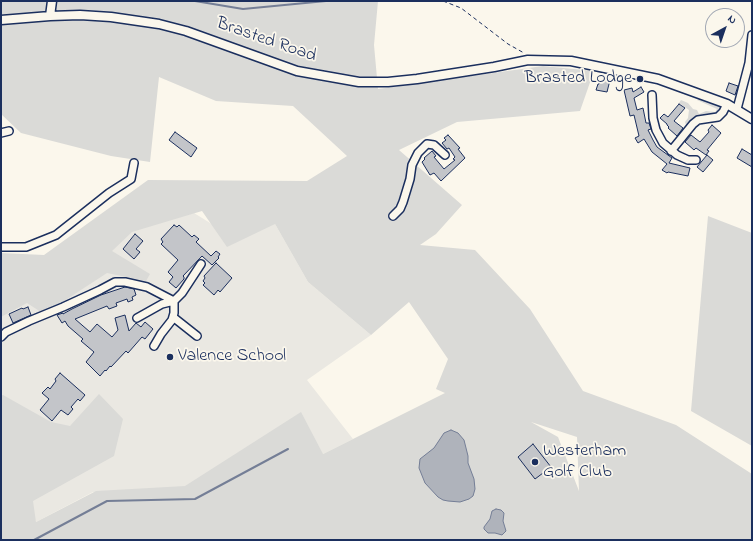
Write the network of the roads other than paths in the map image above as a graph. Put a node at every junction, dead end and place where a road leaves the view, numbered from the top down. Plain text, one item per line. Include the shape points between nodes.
1 (52, 1) edge
2 (50, 16) junction
3 (1, 20) edge
4 (752, 35) edge
5 (652, 95) dead end
6 (727, 104) junction
7 (737, 109) junction
8 (752, 119) edge
9 (10, 131) dead end
10 (1, 132) edge
11 (671, 150) junction
12 (445, 155) dead end
13 (696, 160) dead end
14 (134, 163) dead end
15 (393, 216) dead end
16 (1, 247) edge
17 (200, 264) dead end
18 (174, 301) junction
19 (173, 317) junction
20 (137, 318) dead end
21 (197, 336) dead end
22 (1, 337) edge
23 (154, 346) dead end

1 - 2 main road
2 - 3 main road, Brasted Road
2 - 6 main road, Brasted Road via 105,17 159,24 186,30 297,71 359,82 417,79 528,60 571,61 645,76
4 - 7 street via 749,63
5 - 11 street via 656,130
6 - 7 main road, Brasted Road
6 - 11 street via 718,117 698,120 693,124
7 - 8 main road, Brasted Road
9 - 10 street
11 - 13 street via 688,160
12 - 15 street via 434,145 427,144 418,153 412,165 403,202
14 - 16 street via 131,179 56,235 26,247
17 - 18 street via 182,294
18 - 19 street
18 - 20 street via 162,304
18 - 22 street via 147,287 115,282 6,332
19 - 21 street
19 - 23 street

